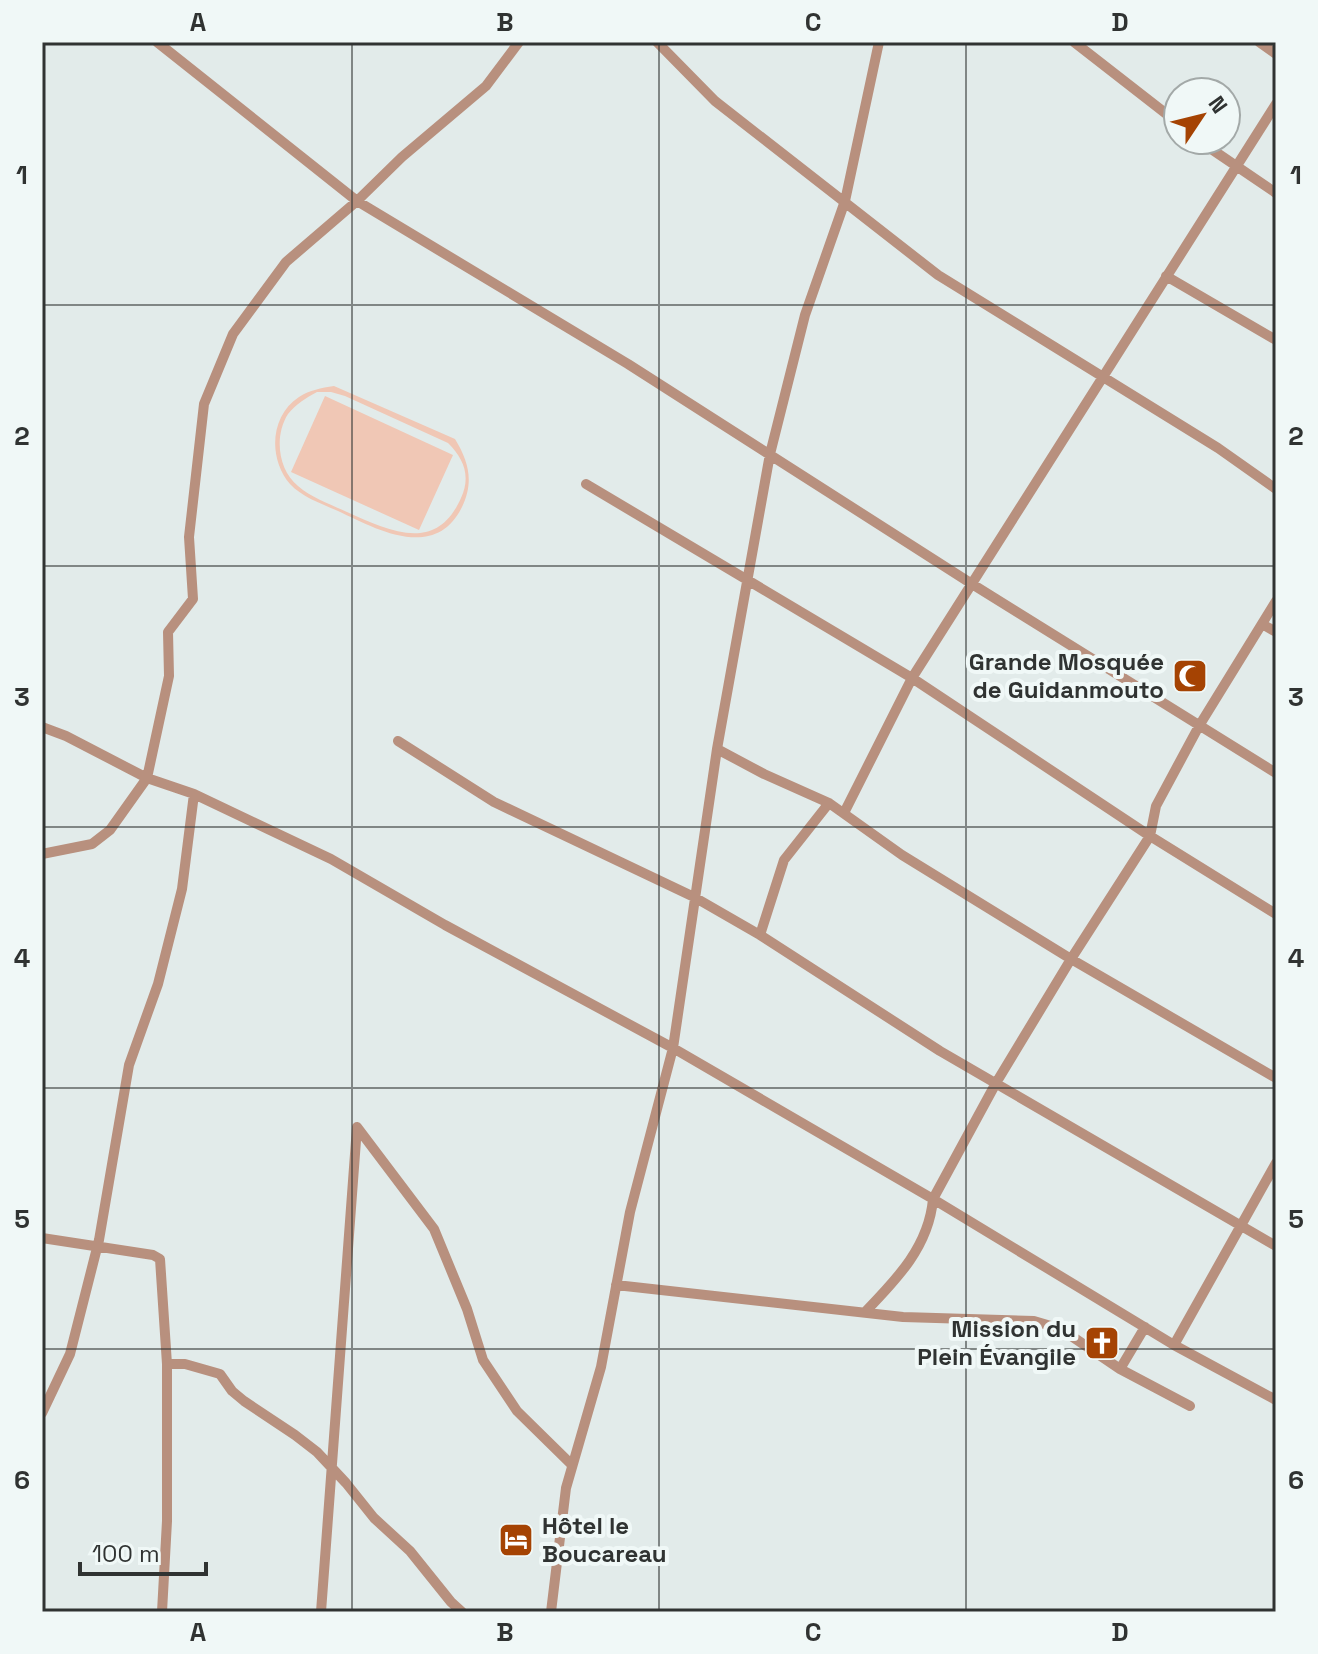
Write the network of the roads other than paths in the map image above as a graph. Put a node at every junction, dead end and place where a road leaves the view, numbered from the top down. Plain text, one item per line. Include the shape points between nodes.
1 (157, 42) edge
2 (519, 42) edge
3 (657, 42) edge
4 (879, 42) edge
5 (1074, 42) edge
6 (1259, 42) edge
7 (1276, 54) edge
8 (1276, 104) edge
9 (1162, 111) edge
10 (1221, 156) edge
11 (1235, 166) junction
12 (1276, 193) edge
13 (357, 201) junction
14 (845, 201) junction
15 (1166, 276) junction
16 (1276, 340) edge
17 (1102, 377) junction
18 (770, 454) junction
19 (586, 484) dead end
20 (1276, 489) edge
21 (747, 582) junction
22 (972, 584) junction
23 (1276, 601) edge
24 (1262, 624) junction
25 (1276, 632) edge
26 (912, 678) junction
27 (1199, 726) junction
28 (42, 727) edge
29 (398, 741) dead end
30 (717, 749) junction
31 (1276, 773) edge
32 (147, 778) junction
33 (194, 794) junction
34 (829, 803) junction
35 (844, 813) junction
36 (1150, 836) junction
37 (42, 854) edge
38 (694, 897) junction
39 (1276, 914) edge
40 (760, 935) junction
41 (1071, 959) junction
42 (673, 1048) junction
43 (1276, 1078) edge
44 (996, 1083) junction
45 (1276, 1163) edge
46 (933, 1199) junction
47 (1241, 1226) junction
48 (42, 1238) edge
49 (1276, 1246) edge
50 (97, 1248) junction
51 (616, 1285) junction
52 (866, 1311) junction
53 (1145, 1327) junction
54 (1174, 1345) junction
55 (167, 1364) junction
56 (1120, 1369) junction
57 (1276, 1400) edge
58 (1190, 1406) dead end
59 (42, 1413) edge
60 (572, 1465) junction
61 (331, 1466) junction
62 (162, 1612) edge
63 (321, 1612) edge
64 (462, 1612) edge
65 (551, 1612) edge

1 - 13 street
2 - 13 street via 486,86
3 - 14 street via 715,101
4 - 14 street
5 - 9 street
6 - 7 street
8 - 11 street
10 - 11 street
11 - 12 street
11 - 15 street
13 - 18 street
13 - 32 street via 286,262 233,334 204,404 189,537 193,599 168,632 169,676
14 - 17 street via 938,275
14 - 18 street via 805,315
15 - 16 street
15 - 17 street
17 - 20 street
17 - 22 street
18 - 21 street
18 - 22 street
19 - 21 street
21 - 26 street
21 - 30 street
22 - 26 street
22 - 27 street
23 - 24 street
24 - 25 street
24 - 27 street
26 - 35 street
26 - 36 street
27 - 31 street
27 - 36 street via 1156,806
28 - 32 street
29 - 38 street via 494,802
30 - 34 street
30 - 38 street
32 - 33 street
32 - 37 street via 110,830 92,844
33 - 42 street via 331,859
33 - 50 street via 182,889 158,984 129,1065
34 - 35 street
34 - 40 street via 784,860
35 - 41 street
36 - 39 street
36 - 41 street
38 - 40 street
38 - 42 street
40 - 44 street
41 - 43 street
41 - 44 street
42 - 46 street
42 - 51 street
44 - 46 street
44 - 47 street
45 - 47 street
46 - 52 street via 931,1221 908,1265
46 - 53 street
47 - 49 street
47 - 54 street
48 - 50 street
50 - 55 street via 160,1259
50 - 59 street via 70,1354
51 - 52 street
51 - 60 street via 601,1367
52 - 56 street via 1034,1321 1051,1325
53 - 54 street
53 - 56 street
54 - 57 street
55 - 61 street via 220,1374 244,1401
55 - 62 street
56 - 58 street
60 - 61 street via 517,1411 483,1360 434,1229 357,1127
60 - 65 street
61 - 63 street
61 - 64 street

